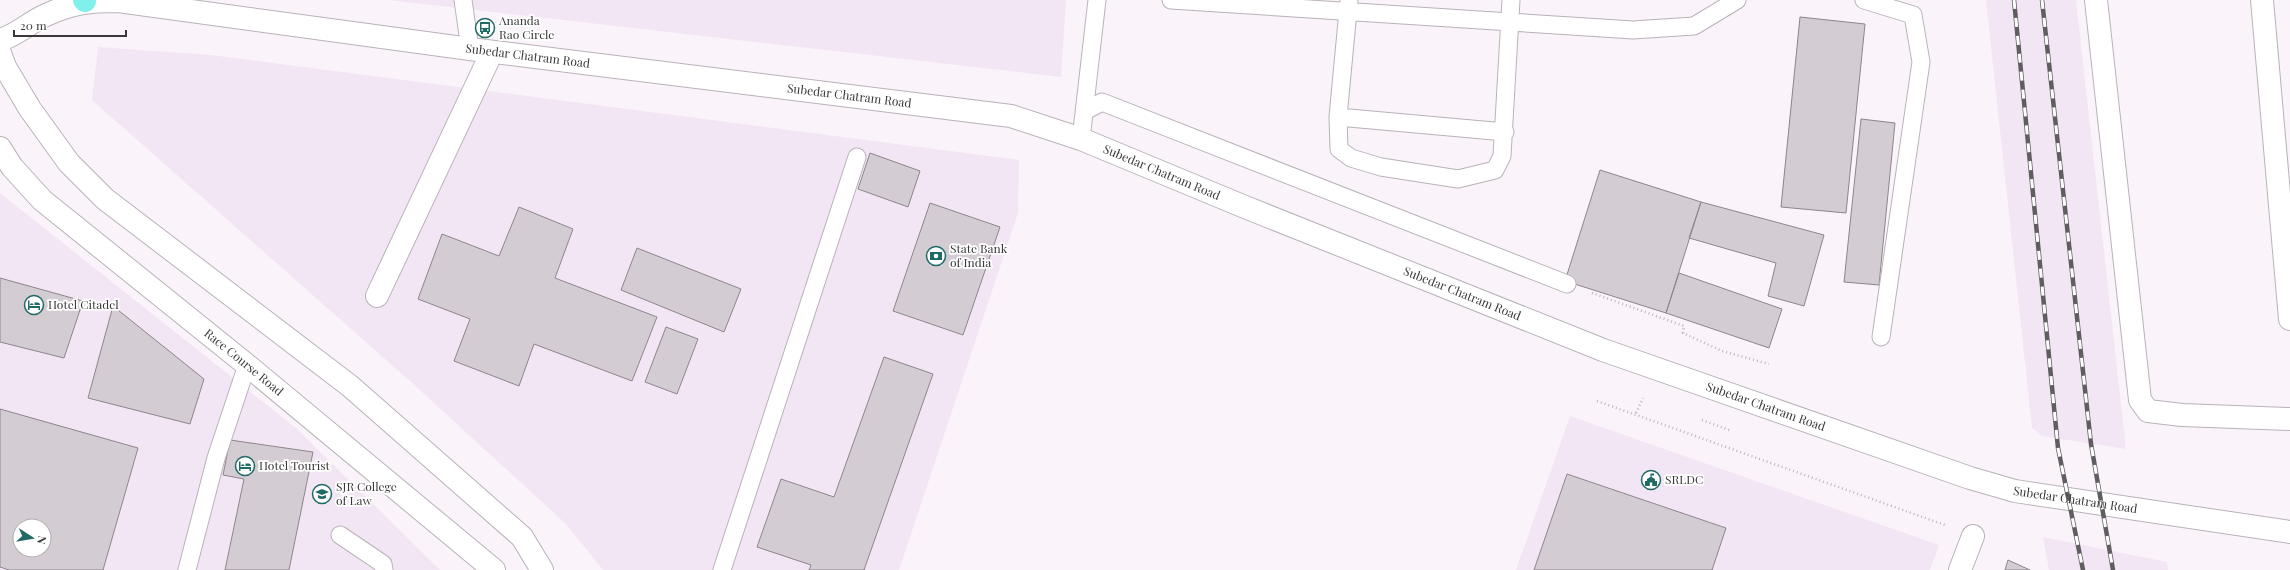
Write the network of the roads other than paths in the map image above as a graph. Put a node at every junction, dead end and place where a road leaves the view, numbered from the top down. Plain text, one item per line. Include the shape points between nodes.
1 (462, 0) edge
2 (1097, 0) edge
3 (1171, 0) edge
4 (1511, 0) edge
5 (1737, 0) edge
6 (1864, 0) edge
7 (2096, 0) edge
8 (2262, 0) edge
9 (84, 1) edge
10 (1311, 4) edge
11 (1349, 6) edge
12 (1510, 22) junction
13 (0, 40) edge
14 (470, 49) junction
15 (492, 52) junction
16 (0, 53) edge
17 (1084, 111) junction
18 (1338, 117) junction
19 (1505, 132) junction
20 (1081, 139) junction
21 (0, 148) edge
22 (857, 157) dead end
23 (1567, 284) road end
24 (377, 296) dead end
25 (2290, 319) edge
26 (1881, 337) dead end
27 (247, 365) junction
28 (2290, 419) edge
29 (2290, 532) edge
30 (340, 535) dead end
31 (1974, 536) road end
32 (187, 570) edge
33 (384, 570) edge
34 (494, 570) edge
35 (542, 570) edge
36 (722, 570) edge
37 (1960, 570) edge

1 - 14 lane
2 - 17 lane
3 - 10 lane
4 - 12 lane
5 - 12 lane via 1694,26 1633,30
6 - 26 lane via 1913,15 1921,62
7 - 28 main road via 2140,400 2148,411 2182,415
8 - 25 main road
9 - 13 main road, Subedar Chatram Road via 46,15
9 - 14 main road, Subedar Chatram Road via 118,1
10 - 11 lane
11 - 12 lane
11 - 18 lane
12 - 19 lane
14 - 15 main road, Subedar Chatram Road
15 - 20 main road, Subedar Chatram Road via 1011,116
15 - 24 main road
16 - 35 main road via 5,67 34,115 69,163 105,200 350,386 522,537
17 - 20 lane
17 - 23 lane via 1102,102
18 - 19 lane
18 - 19 lane via 1339,149 1351,158 1381,167 1458,179 1495,170 1502,156
20 - 29 main road, Subedar Chatram Road via 1603,350 1970,478 2015,491
21 - 27 main road, Race Course Road via 12,167 42,200
22 - 36 lane
27 - 32 lane via 216,458
27 - 34 main road, Race Course Road
30 - 33 lane via 383,564
31 - 37 main road

